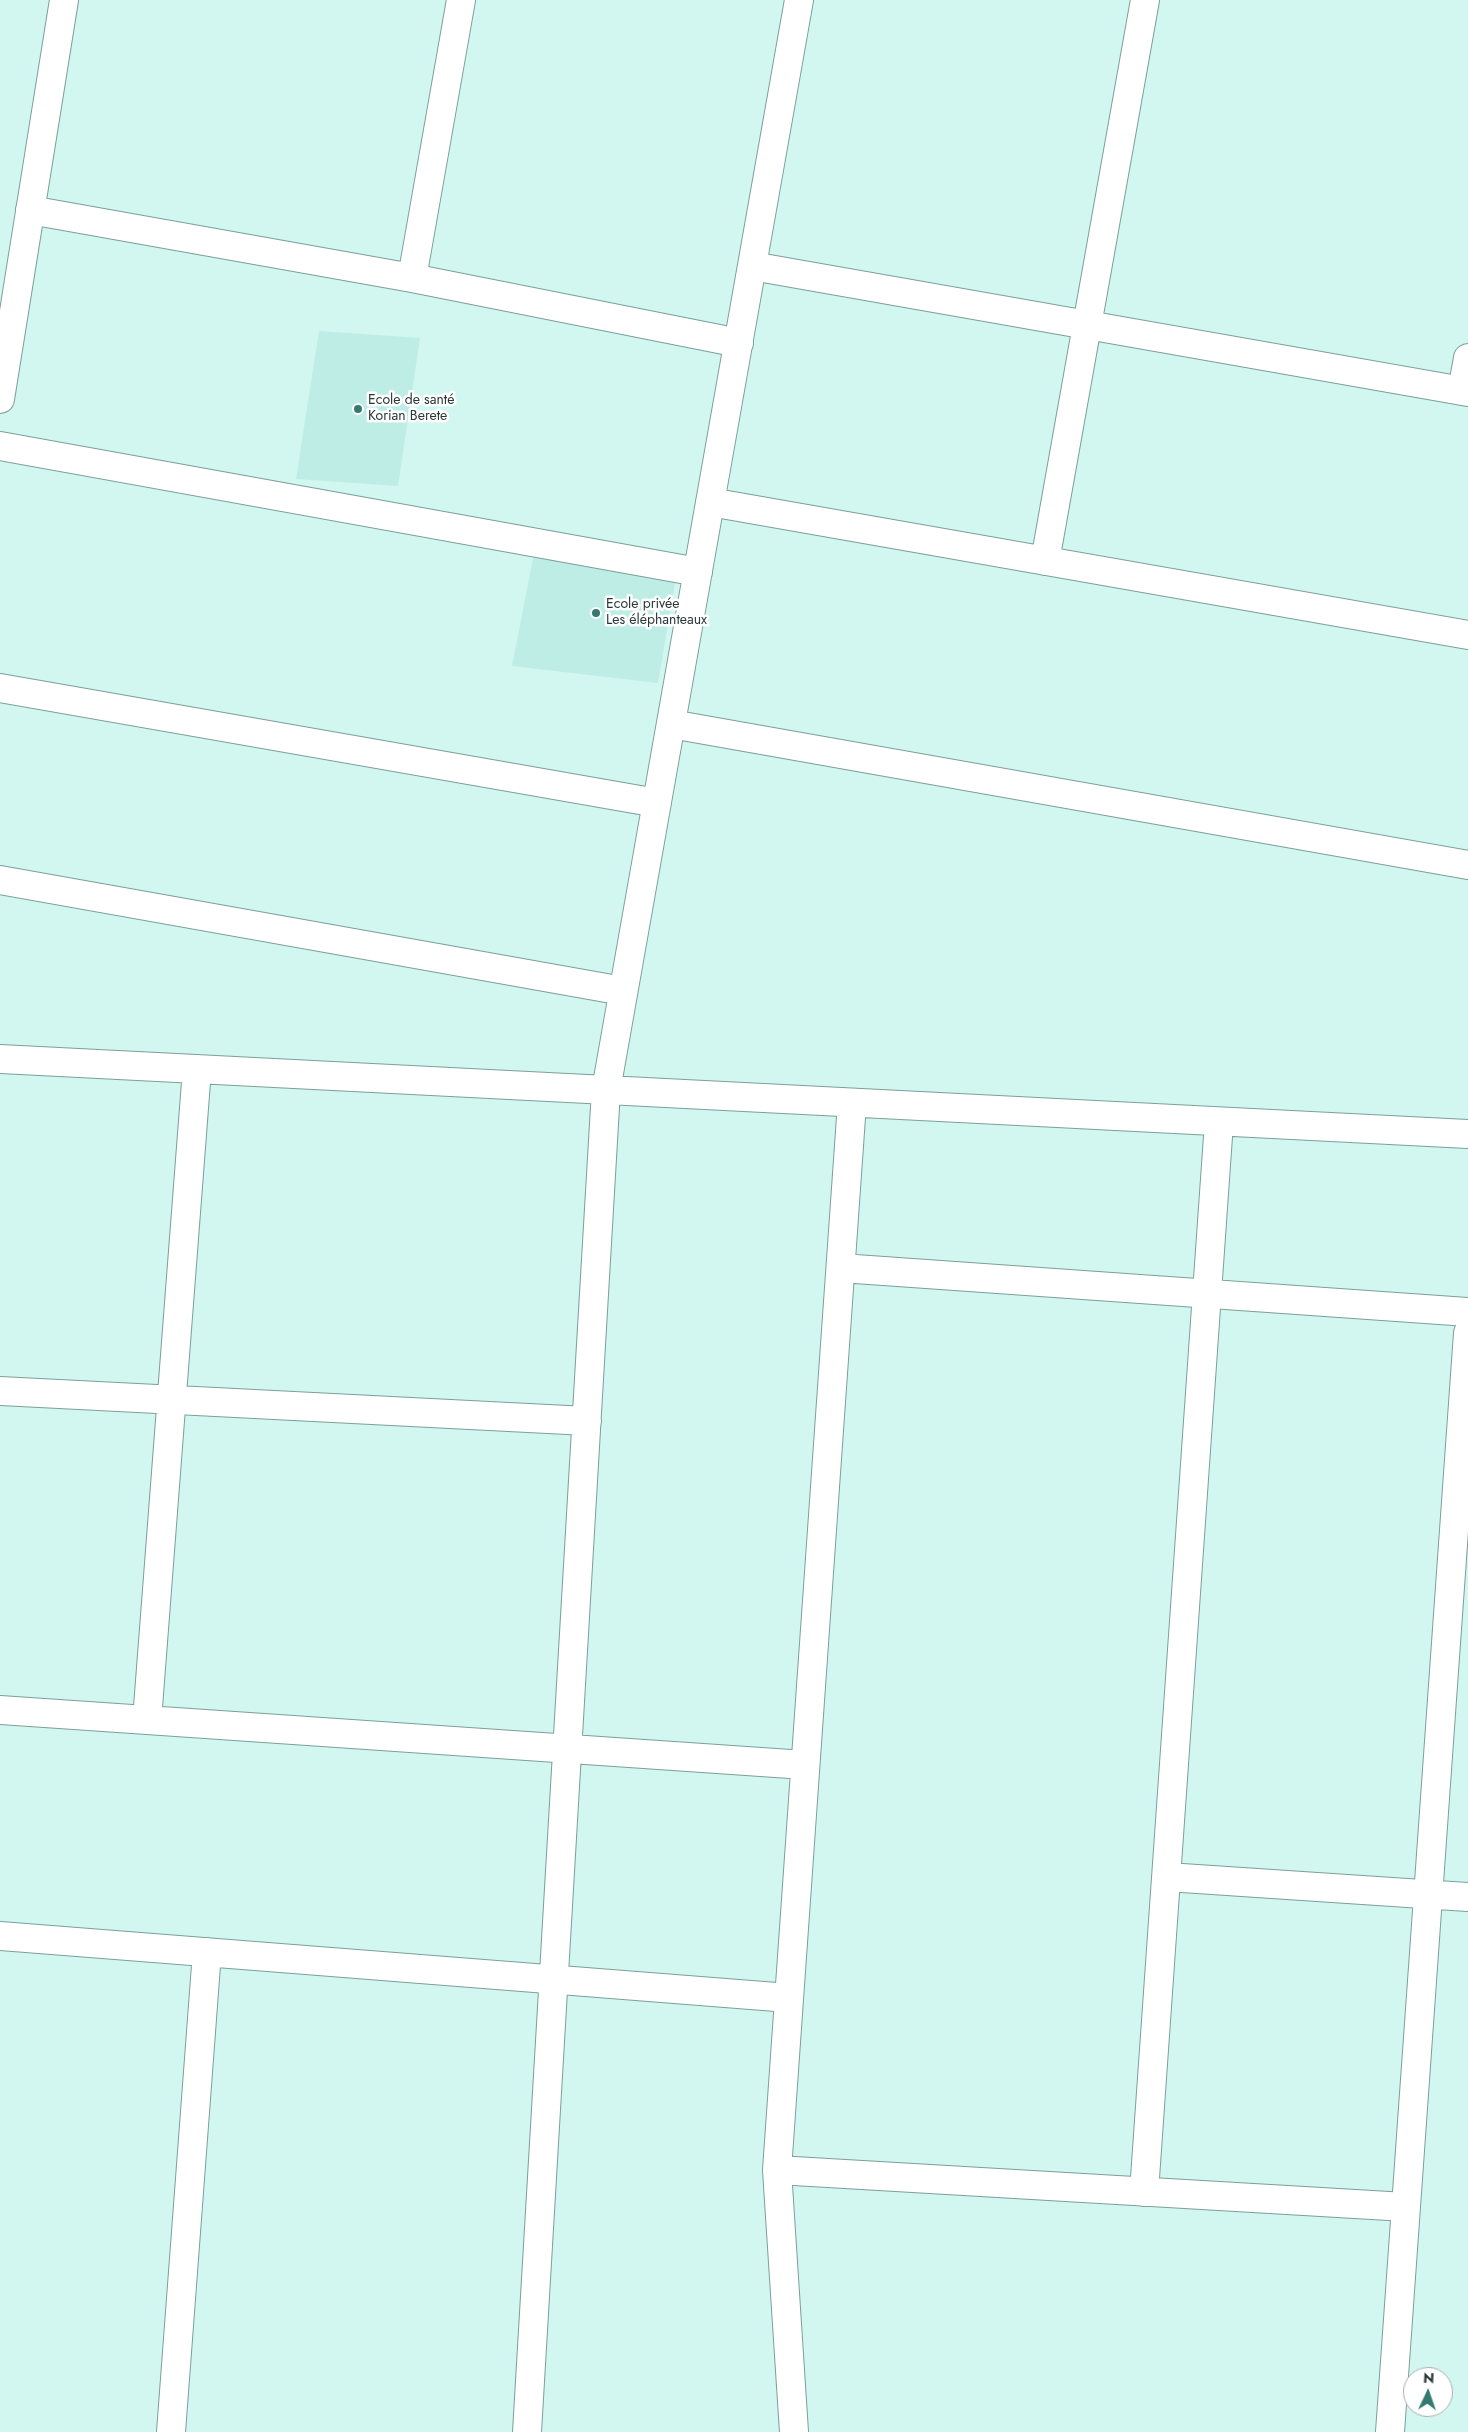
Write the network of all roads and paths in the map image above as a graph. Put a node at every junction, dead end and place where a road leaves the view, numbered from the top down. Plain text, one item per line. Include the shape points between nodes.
1 (64, 0) edge
2 (461, 0) edge
3 (799, 0) edge
4 (1145, 0) edge
5 (30, 210) junction
6 (752, 266) junction
7 (412, 278) junction
8 (1088, 325) junction
9 (739, 343) junction
10 (1468, 358) edge
11 (1465, 391) edge
12 (0, 399) edge
13 (0, 446) edge
14 (710, 502) junction
15 (1045, 561) junction
16 (698, 572) junction
17 (1468, 635) edge
18 (0, 688) edge
19 (671, 724) junction
20 (657, 803) junction
21 (1468, 865) edge
22 (0, 880) edge
23 (623, 991) junction
24 (0, 1059) edge
25 (197, 1069) junction
26 (606, 1090) junction
27 (852, 1103) junction
28 (1219, 1122) junction
29 (1468, 1134) edge
30 (841, 1268) junction
31 (1207, 1294) junction
32 (1468, 1312) edge
33 (1468, 1333) edge
34 (0, 1391) edge
35 (172, 1400) junction
36 (587, 1421) junction
37 (0, 1710) edge
38 (147, 1720) junction
39 (567, 1749) junction
40 (806, 1765) junction
41 (1166, 1877) junction
42 (1428, 1895) junction
43 (1468, 1897) edge
44 (0, 1936) edge
45 (207, 1952) junction
46 (553, 1980) junction
47 (789, 1998) junction
48 (776, 2170) junction
49 (1144, 2192) junction
50 (1406, 2207) junction
51 (171, 2432) edge
52 (527, 2432) edge
53 (794, 2432) edge
54 (1390, 2432) edge

1 - 5 street
2 - 7 street
3 - 6 street
4 - 8 street
5 - 7 street
5 - 12 street
6 - 8 street
6 - 9 street
7 - 9 street
8 - 11 street
8 - 15 street
9 - 14 street
10 - 11 street
13 - 16 street
14 - 15 street
14 - 16 street
15 - 17 street
16 - 19 street
18 - 20 street
19 - 20 street
19 - 21 street
20 - 23 street
22 - 23 street
23 - 26 street
24 - 25 street
25 - 26 street
25 - 35 street
26 - 27 street
26 - 36 street
27 - 28 street
27 - 30 street
28 - 29 street
28 - 31 street
30 - 31 street
30 - 40 street
31 - 32 street
31 - 41 street
33 - 42 street
34 - 35 street
35 - 36 street
35 - 38 street
36 - 39 street
37 - 38 street
38 - 39 street
39 - 40 street
39 - 46 street
40 - 47 street
41 - 42 street
41 - 49 street
42 - 43 street
42 - 50 street
44 - 45 street
45 - 46 street
45 - 51 street
46 - 47 street
46 - 52 street
47 - 48 street
48 - 49 street
48 - 53 street
49 - 50 street
50 - 54 street

